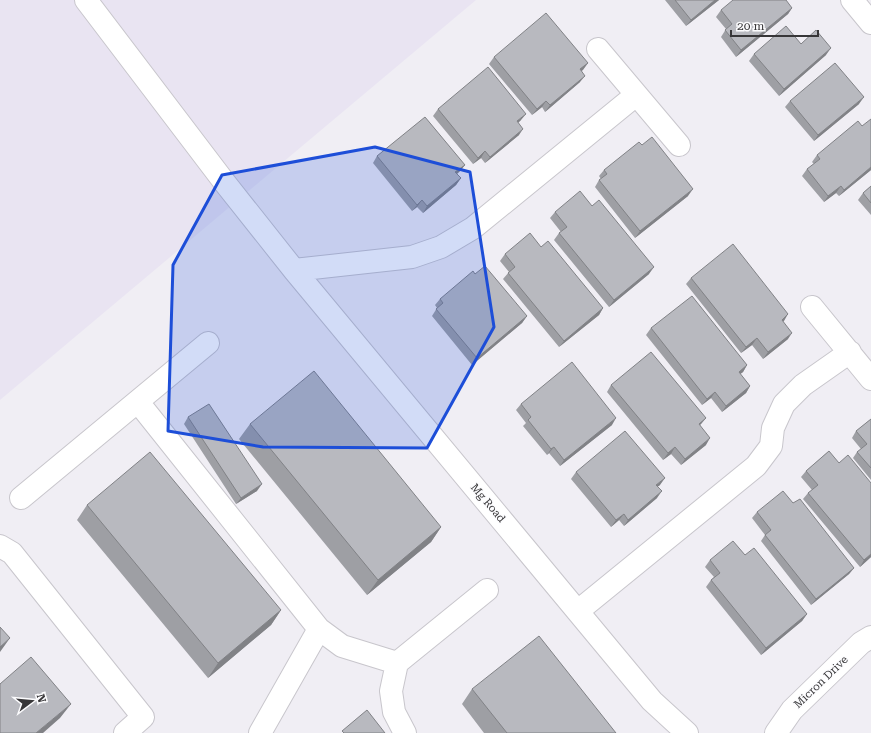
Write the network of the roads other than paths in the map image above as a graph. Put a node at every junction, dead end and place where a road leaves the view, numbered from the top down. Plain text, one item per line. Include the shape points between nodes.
1 (86, 0) edge
2 (852, 0) edge
3 (871, 23) edge
4 (598, 49) dead end
5 (636, 95) junction
6 (679, 145) dead end
7 (294, 270) junction
8 (812, 307) dead end
9 (208, 343) dead end
10 (850, 352) junction
11 (871, 379) edge
12 (138, 402) junction
13 (21, 498) dead end
14 (0, 546) edge
15 (487, 590) dead end
16 (578, 611) junction
17 (320, 629) junction
18 (871, 637) edge
19 (397, 663) junction
20 (125, 733) edge
21 (260, 733) edge
22 (405, 733) edge
23 (686, 733) edge
24 (776, 733) edge

1 - 7 street, Mg Road
2 - 3 street
4 - 5 street
5 - 6 street
5 - 7 street via 473,228 441,247 412,257
7 - 16 street, Mg Road
8 - 10 street
9 - 12 street
10 - 11 street
10 - 16 street via 803,385 784,404 773,428 771,446 756,466
12 - 13 street
12 - 17 street
14 - 20 street via 12,553 143,718
15 - 19 street
16 - 23 street, Mg Road via 652,701
17 - 19 street via 342,646
17 - 21 street
18 - 24 street, Micron Drive via 861,643 792,710
19 - 22 street via 391,691 394,712

